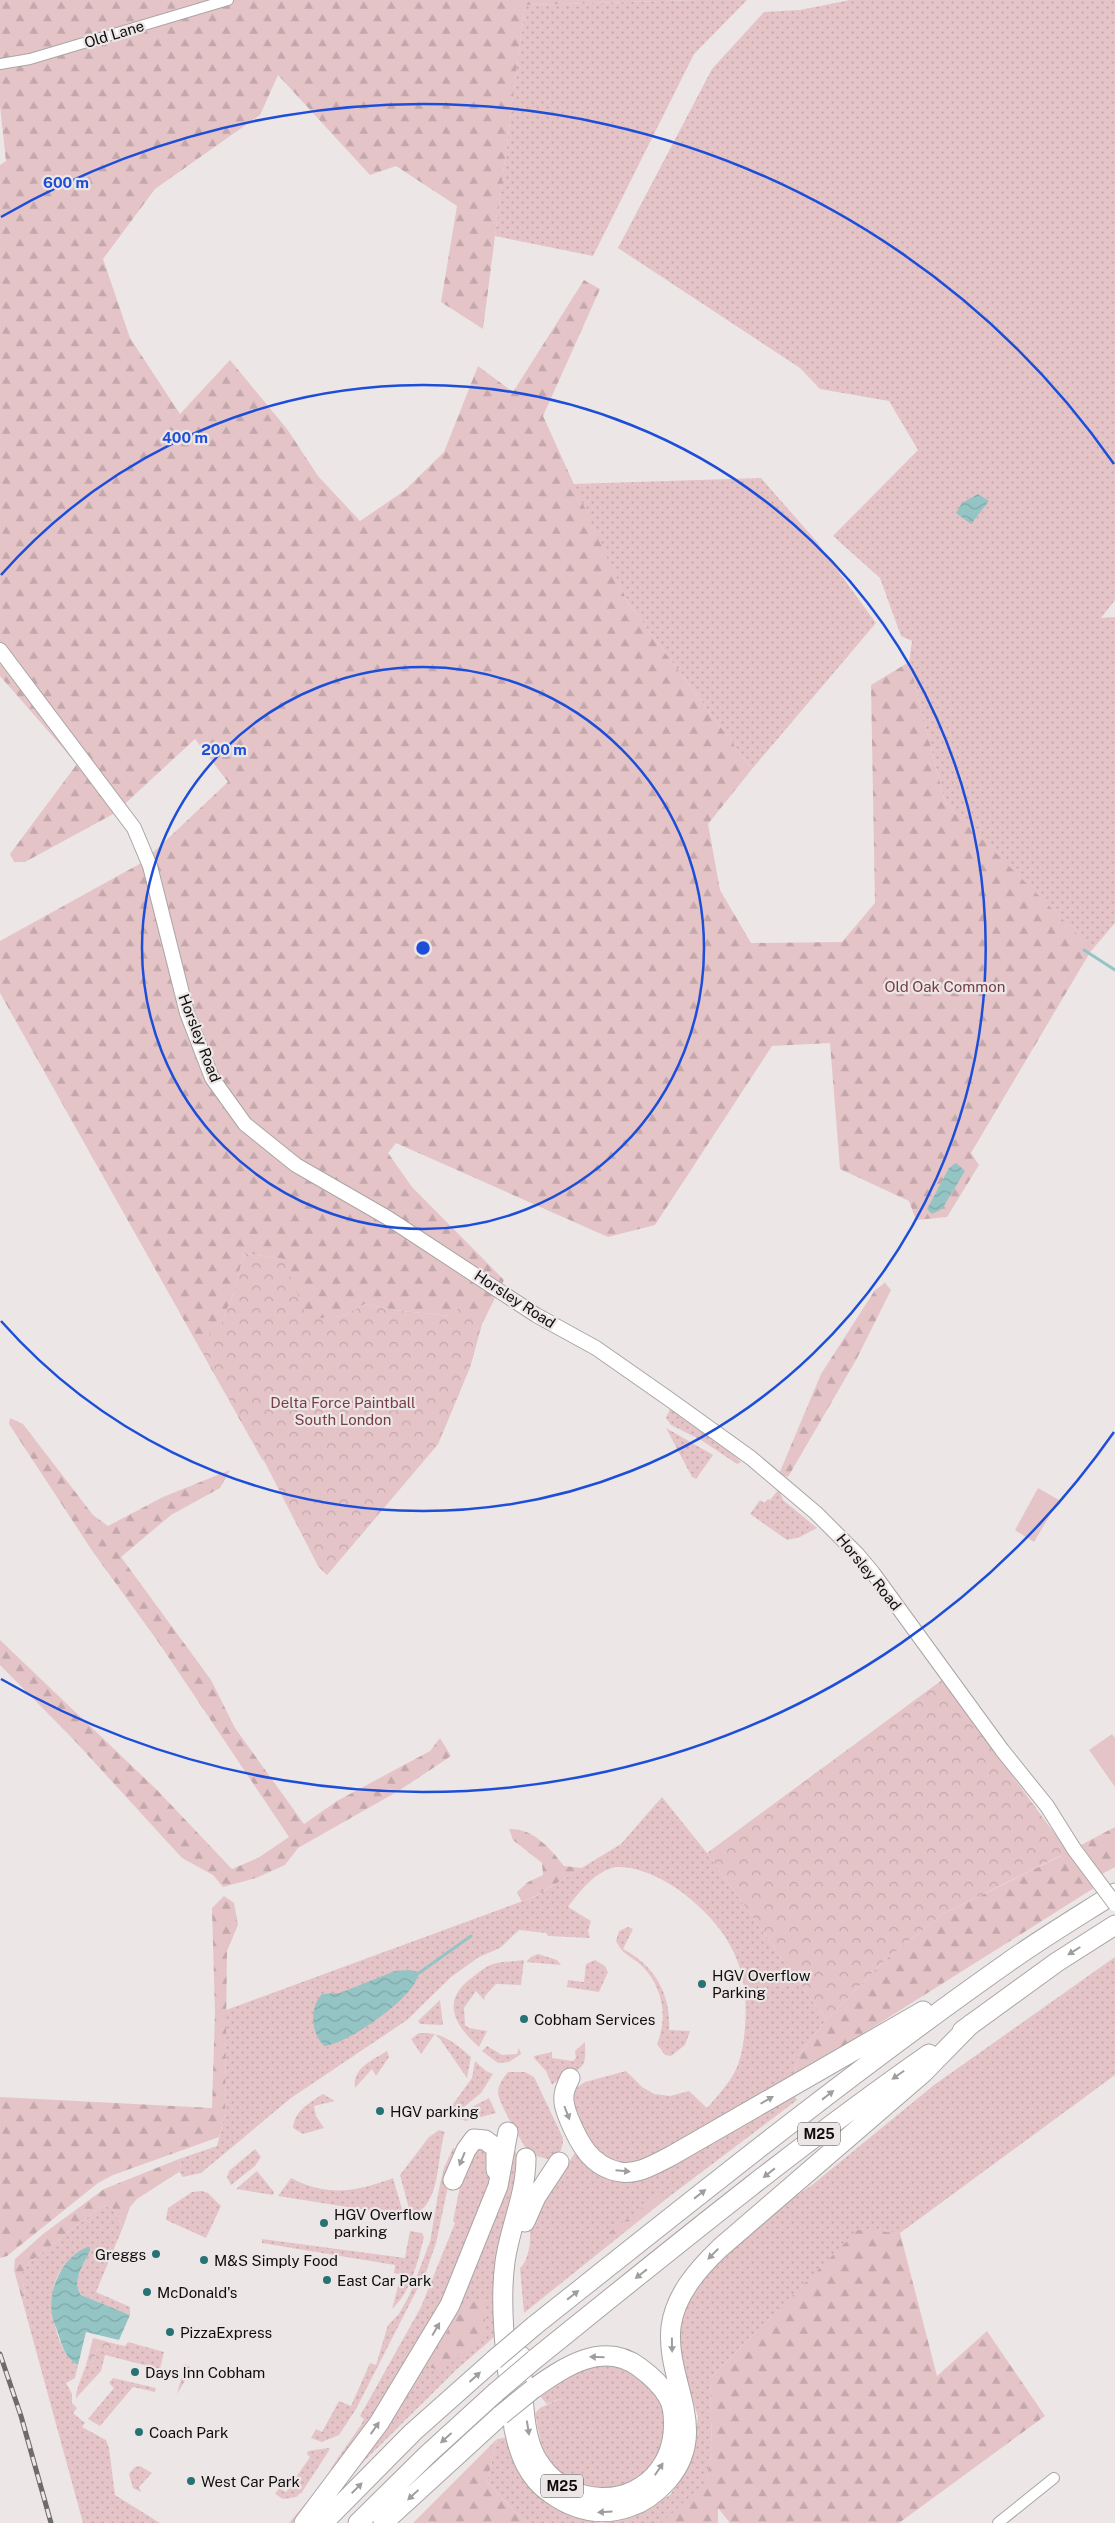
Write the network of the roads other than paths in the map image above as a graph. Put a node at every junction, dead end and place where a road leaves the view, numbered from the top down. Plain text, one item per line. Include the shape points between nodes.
1 (228, 0) edge
2 (0, 64) edge
3 (0, 650) edge
4 (1115, 1893) edge
5 (1115, 1904) edge
6 (1115, 1925) edge
7 (1009, 1962) junction
8 (971, 2024) junction
9 (570, 2078) dead end
10 (508, 2132) dead end
11 (526, 2158) dead end
12 (559, 2162) dead end
13 (453, 2180) dead end
14 (492, 2201) junction
15 (1054, 2478) dead end
16 (304, 2523) edge
17 (323, 2523) edge
18 (358, 2523) edge
19 (383, 2523) edge
20 (998, 2523) edge

1 - 2 street, Old Lane via 30,59
3 - 5 street, Horsley Road, bridge via 134,828 150,866 187,1013 212,1078 245,1124 296,1164 388,1218 520,1305 596,1348 751,1458 816,1513 873,1573 1002,1750 1047,1806
4 - 7 highway, M25
6 -> 8 highway, M25
9 -> 7 highway, M25 via 564,2105 582,2148 607,2168 618,2172 638,2171 671,2156
17 -> 7 highway, M25, bridge via 413,2432 534,2326 834,2091
8 -> 11 highway, M25 via 923,2073 696,2271 671,2326 672,2353 687,2415 688,2433 682,2459 660,2490 641,2504 621,2510 599,2512 572,2506 548,2492 531,2475 518,2450 502,2291 505,2262 526,2176
8 -> 18 highway, M25, bridge via 864,2100 535,2359 427,2455
10 - 14 highway via 501,2174
12 -> 19 highway, M25, bridge via 532,2204 516,2258 516,2312 532,2449 542,2468 558,2484 579,2495 599,2498 619,2497 639,2489 656,2474 671,2449 674,2422 669,2398 654,2378 634,2363 612,2357 589,2357 566,2366 533,2389 501,2415
14 -> 13 highway via 497,2157 491,2142 480,2138 469,2144
16 -> 14 highway via 379,2423 446,2313
15 - 20 street

